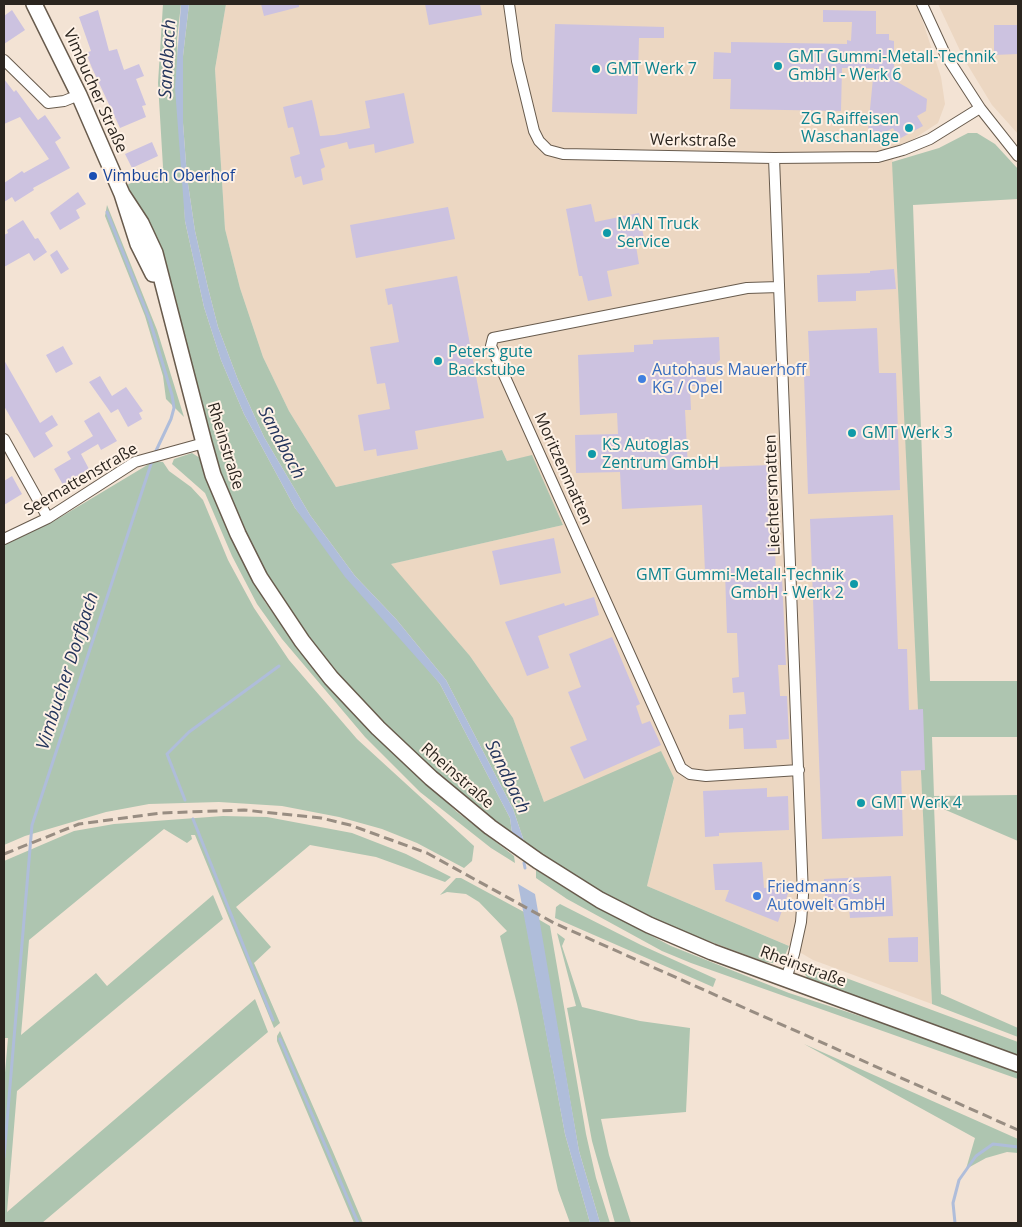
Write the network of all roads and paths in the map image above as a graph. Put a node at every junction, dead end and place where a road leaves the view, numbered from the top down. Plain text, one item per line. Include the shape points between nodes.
1 (34, 4) edge
2 (509, 4) edge
3 (922, 4) edge
4 (4, 60) edge
5 (79, 95) junction
6 (980, 108) junction
7 (1018, 156) edge
8 (774, 158) junction
9 (779, 287) junction
10 (167, 297) joint
11 (4, 439) edge
12 (204, 443) junction
13 (48, 518) junction
14 (4, 539) edge
15 (799, 770) junction
16 (786, 979) junction
17 (1018, 1064) edge

1 - 5 street, Vimbucher Straße
2 - 8 street, Werkstraße via 517,61 534,131 548,150 563,154
3 - 6 street via 945,54
4 - 5 street via 48,103
5 - 10 street, Vimbucher Straße via 122,194 138,244
6 - 7 street
6 - 8 street, Werkstraße via 930,139 886,155
8 - 9 street, Liechtersmatten
9 - 15 street, Liechtersmatten
9 - 15 street, Moritzenmatten via 747,288 493,338 491,346 681,768 690,774 706,776
10 - 12 street, Rheinstraße
11 - 13 street
12 - 13 street, Seemattenstraße via 135,462
12 - 16 street, Rheinstraße via 238,534 260,578 302,641 331,678 378,728 431,778 512,844 600,900 649,925
13 - 14 street, Seemattenstraße
15 - 16 street, Liechtersmatten via 803,895 794,954
16 - 17 street, Rheinstraße

